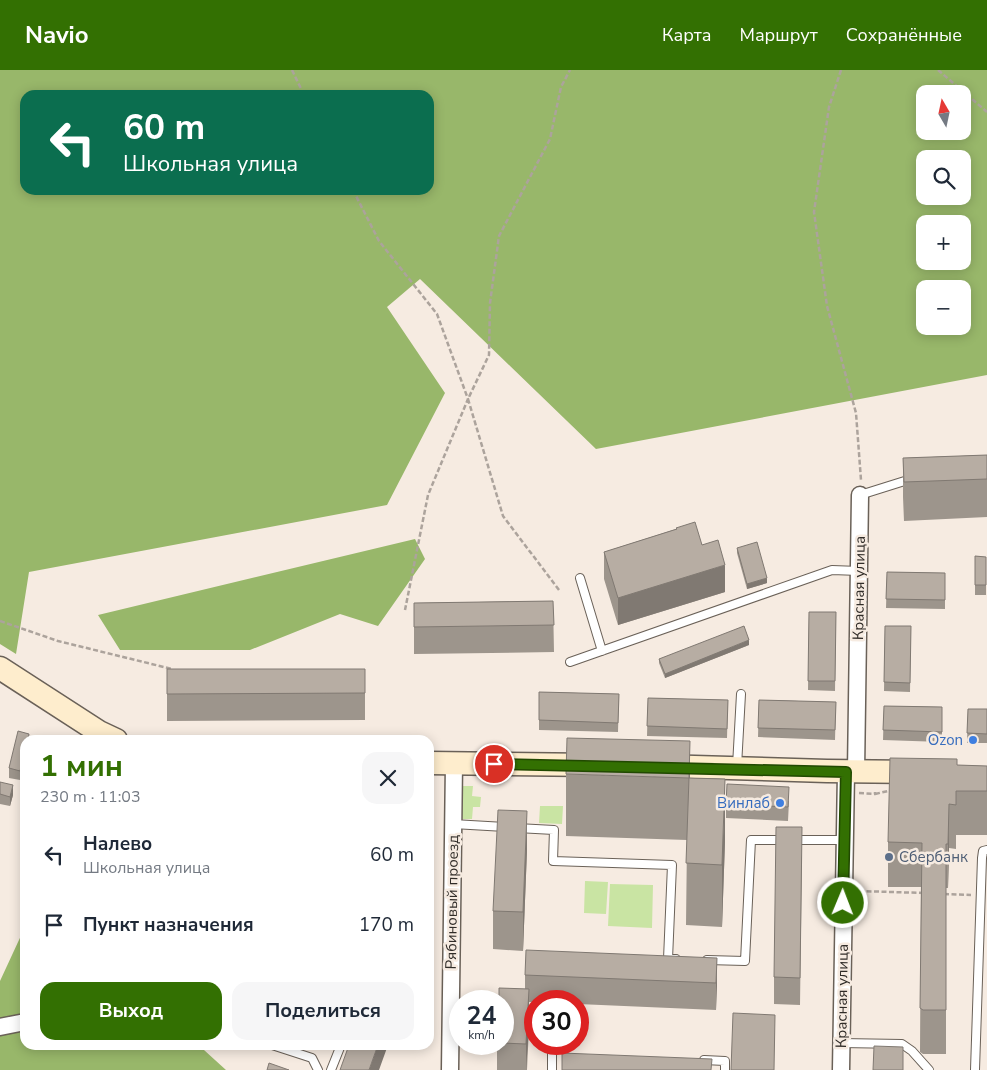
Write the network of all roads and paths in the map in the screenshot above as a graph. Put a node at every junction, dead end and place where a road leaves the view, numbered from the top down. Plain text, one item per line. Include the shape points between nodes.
1 (292, 70) edge
2 (570, 70) edge
3 (841, 70) edge
4 (938, 70) edge
5 (302, 90) edge
6 (987, 112) edge
7 (355, 195) edge
8 (468, 399) junction
9 (861, 465) dead end
10 (915, 478) edge
11 (860, 495) joint
12 (859, 571) junction
13 (580, 578) dead end
14 (560, 590) dead end
15 (406, 610) dead end
16 (0, 621) edge
17 (602, 651) junction
18 (570, 662) dead end
19 (1, 671) edge
20 (178, 671) edge
21 (741, 694) dead end
22 (105, 735) edge
23 (434, 762) edge
24 (454, 763) junction
25 (737, 768) junction
26 (851, 772) junction
27 (940, 772) edge
28 (894, 790) edge
29 (875, 794) dead end
30 (453, 824) junction
31 (844, 840) junction
32 (987, 850) edge
33 (844, 891) junction
34 (925, 893) edge
35 (943, 894) edge
36 (980, 895) junction
37 (983, 931) edge
38 (687, 959) edge
39 (697, 960) edge
40 (978, 960) junction
41 (987, 960) edge
42 (20, 1023) edge
43 (0, 1027) edge
44 (842, 1043) junction
45 (287, 1050) edge
46 (339, 1050) edge
47 (552, 1055) edge
48 (696, 1060) edge
49 (318, 1070) edge
50 (331, 1070) edge
51 (450, 1070) edge
52 (552, 1070) edge
53 (725, 1070) edge
54 (841, 1070) edge
55 (929, 1070) edge
56 (975, 1070) edge

1 - 5 path
2 - 8 path via 562,87 550,139 499,236 490,303 489,355
3 - 9 path via 829,107 814,212 826,306 856,413
4 - 6 path
7 - 8 path via 378,241 436,314
8 - 14 path via 503,516
8 - 15 path via 428,495
10 - 11 lane
11 - 12 street, Красная улица
12 - 17 lane via 832,570
12 - 26 street, Красная улица
13 - 17 lane
16 - 20 path via 58,642
17 - 18 lane
19 - 22 street
21 - 25 lane
23 - 24 street
24 - 25 street
24 - 30 street, Рябиновый проезд
25 - 26 street
26 - 27 street
26 - 31 street, Красная улица
28 - 29 path
30 - 38 lane via 554,830 553,861 672,865 668,958
30 - 51 street, Рябиновый проезд
31 - 33 street, Красная улица
31 - 39 lane via 751,840 745,961
32 - 36 lane via 983,851
33 - 34 path
33 - 44 street, Красная улица
35 - 36 path
36 - 37 lane
37 - 40 lane
40 - 41 lane
40 - 56 lane
42 - 43 street
44 - 54 street, Красная улица
44 - 55 lane via 902,1044
45 - 49 lane via 312,1058
46 - 50 lane
47 - 52 lane
48 - 53 lane via 725,1061

